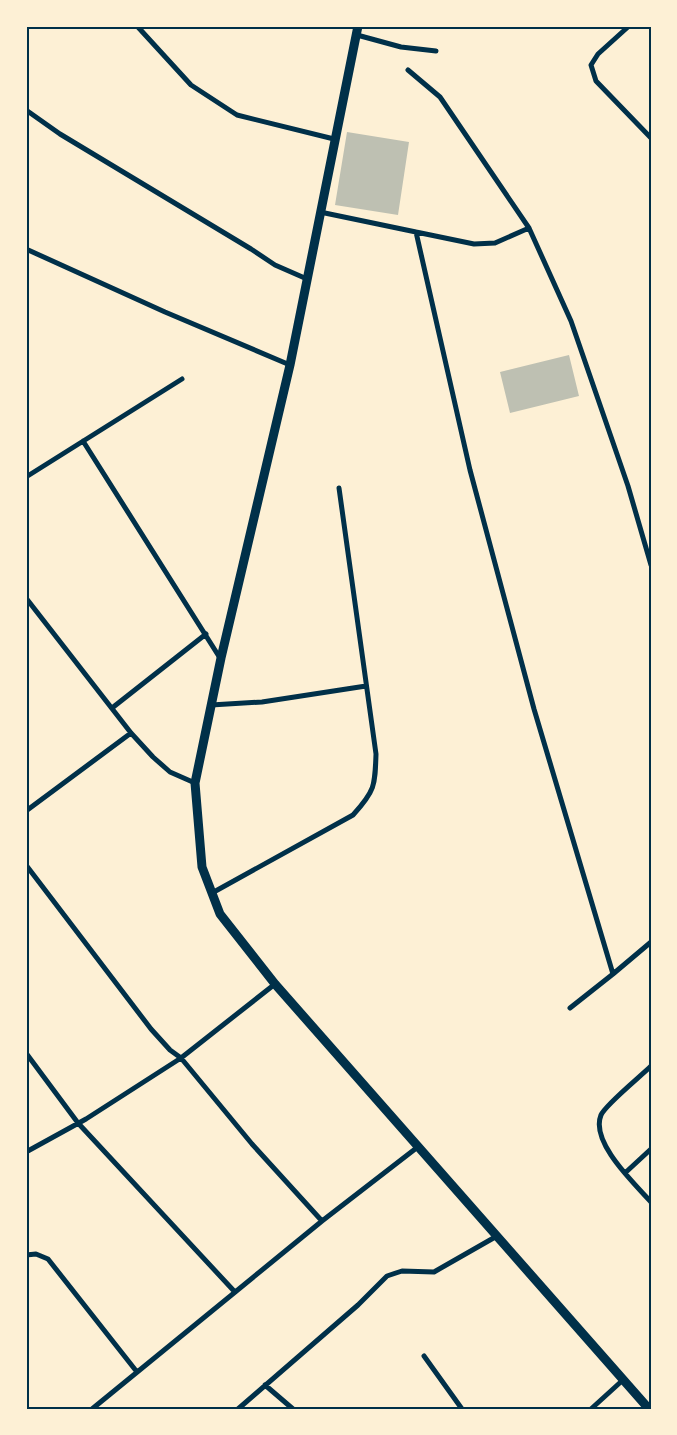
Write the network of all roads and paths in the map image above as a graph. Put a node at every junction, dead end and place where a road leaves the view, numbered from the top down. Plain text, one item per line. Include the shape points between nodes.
1 (137, 26) edge
2 (629, 26) edge
3 (357, 31) edge
4 (436, 51) dead end
5 (408, 70) dead end
6 (26, 110) edge
7 (334, 138) junction
8 (651, 138) edge
9 (320, 212) junction
10 (528, 228) junction
11 (416, 232) junction
12 (26, 249) edge
13 (307, 279) junction
14 (290, 365) junction
15 (182, 379) dead end
16 (83, 441) junction
17 (26, 478) edge
18 (339, 488) dead end
19 (651, 565) edge
20 (26, 598) edge
21 (206, 634) junction
22 (221, 658) junction
23 (366, 686) junction
24 (211, 705) junction
25 (112, 708) junction
26 (131, 733) junction
27 (195, 783) junction
28 (26, 811) edge
29 (26, 865) edge
30 (212, 893) junction
31 (651, 942) edge
32 (613, 974) junction
33 (275, 984) junction
34 (570, 1008) dead end
35 (26, 1053) edge
36 (181, 1058) junction
37 (651, 1066) edge
38 (78, 1123) junction
39 (420, 1146) junction
40 (651, 1149) edge
41 (26, 1152) edge
42 (625, 1173) junction
43 (651, 1202) edge
44 (322, 1221) junction
45 (497, 1236) junction
46 (26, 1255) edge
47 (234, 1291) junction
48 (424, 1356) dead end
49 (137, 1372) junction
50 (624, 1379) junction
51 (265, 1385) junction
52 (92, 1409) edge
53 (238, 1409) edge
54 (293, 1409) edge
55 (462, 1409) edge
56 (591, 1409) edge
57 (649, 1409) edge

1 - 7 street via 191,85 237,115
2 - 8 street via 598,54 591,65 596,81
3 - 4 street via 400,47
3 - 7 street
5 - 10 street via 440,97
6 - 13 street via 267,260
7 - 9 street
9 - 11 street
9 - 13 street
10 - 11 street via 495,243 474,244
10 - 19 street via 571,321 628,486
11 - 32 street via 475,489 534,709
12 - 14 street
13 - 14 street
14 - 22 street
15 - 16 street
16 - 17 street
16 - 21 street
18 - 23 street
20 - 25 street
21 - 22 street
21 - 25 street
22 - 24 street
23 - 24 street via 262,702
23 - 30 street via 376,754 376,780 370,797 354,815
24 - 27 street
25 - 26 street
26 - 27 street via 170,772
26 - 28 street
27 - 30 street via 202,867
29 - 36 street via 151,1029
30 - 33 street via 220,914
31 - 32 street
32 - 34 street
33 - 36 street
33 - 39 street
35 - 38 street
36 - 38 street
36 - 44 street via 252,1144
37 - 42 street via 602,1113 598,1127 602,1141
38 - 41 street
38 - 47 street
39 - 44 street
39 - 45 street
40 - 42 street
42 - 43 street
44 - 47 street
45 - 50 street
45 - 51 street via 434,1272 402,1271 387,1276
46 - 49 street via 36,1254 48,1259
47 - 49 street
48 - 55 street
49 - 52 street
50 - 56 street
50 - 57 street
51 - 53 street
51 - 54 street

